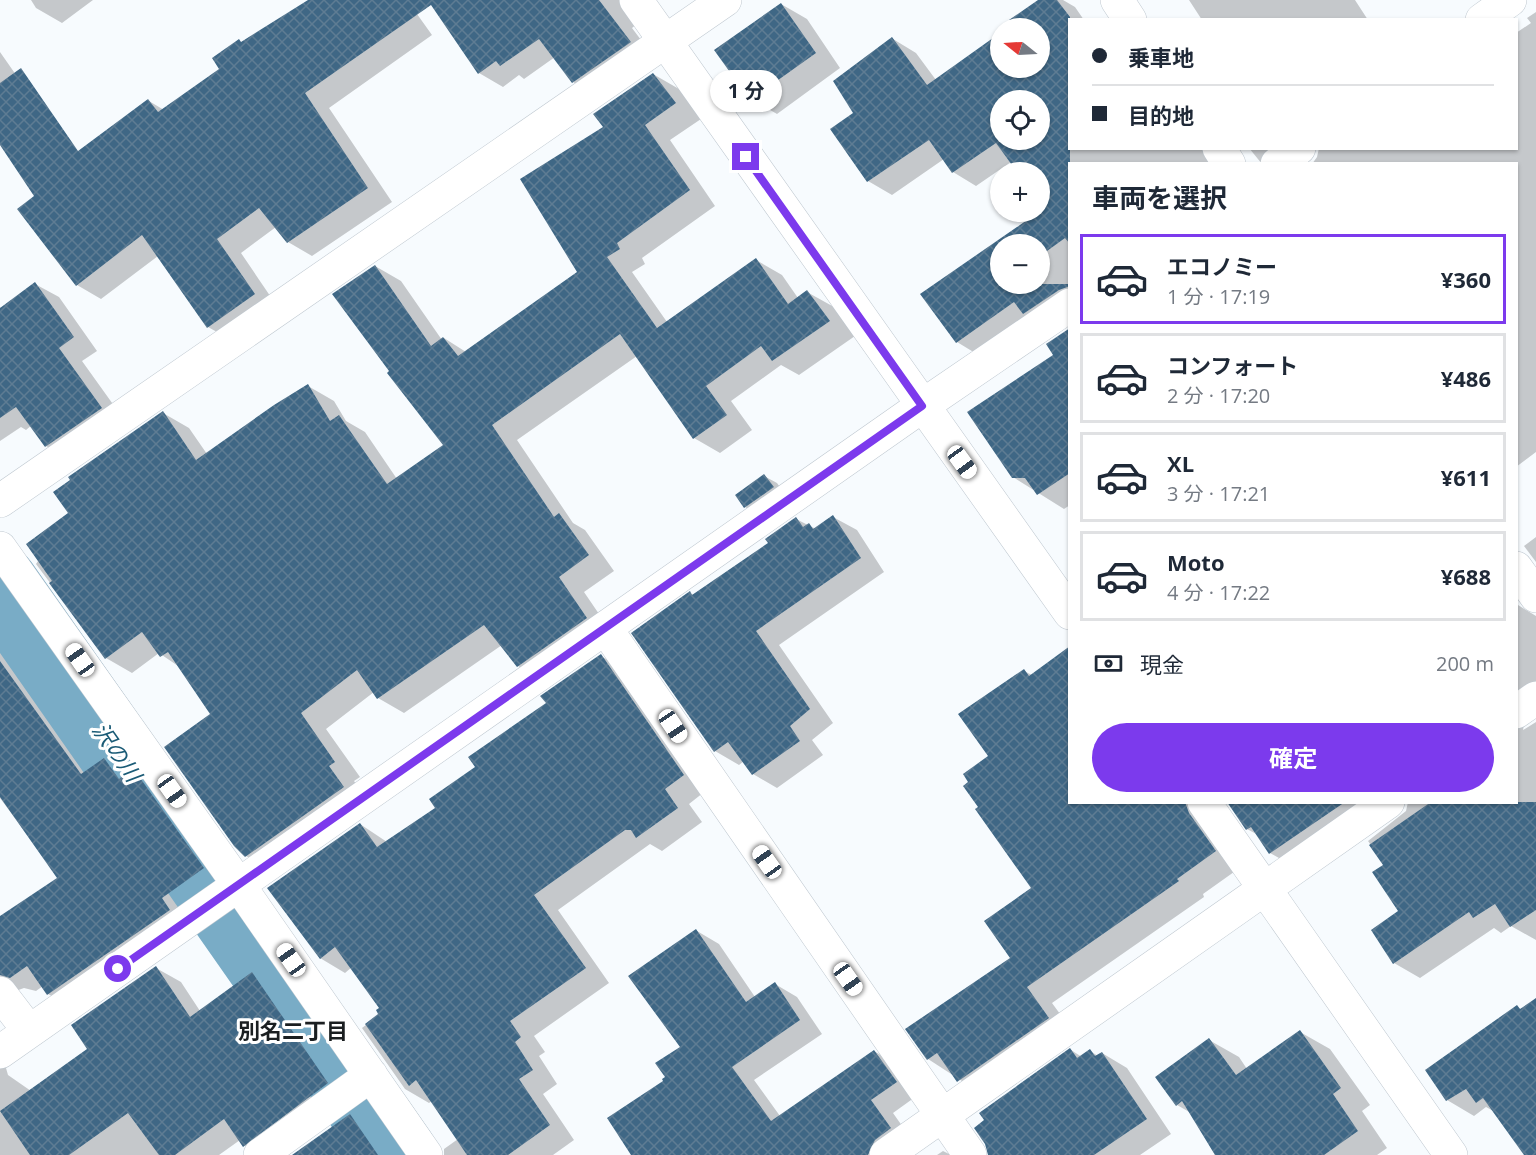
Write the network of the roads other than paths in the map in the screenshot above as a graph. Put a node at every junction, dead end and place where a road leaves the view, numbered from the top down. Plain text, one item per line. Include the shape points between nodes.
1 (636, 0) edge
2 (725, 0) edge
3 (1117, 0) edge
4 (1510, 0) edge
5 (1129, 18) edge
6 (1485, 18) edge
7 (665, 42) junction
8 (1296, 150) edge
9 (1281, 162) edge
10 (1068, 306) edge
11 (922, 406) junction
12 (3, 499) edge
13 (0, 548) edge
14 (1518, 571) edge
15 (1536, 596) edge
16 (1068, 610) edge
17 (606, 628) junction
18 (1536, 698) edge
19 (1518, 711) edge
20 (1205, 804) edge
21 (1385, 804) edge
22 (1266, 889) junction
23 (225, 894) junction
24 (0, 993) edge
25 (29, 1031) junction
26 (0, 1052) edge
27 (369, 1076) junction
28 (942, 1116) junction
29 (260, 1155) edge
30 (426, 1155) edge
31 (886, 1155) edge
32 (970, 1155) edge
33 (1450, 1155) edge

1 - 7 street
2 - 7 street
3 - 5 street
4 - 6 street
7 - 11 street
7 - 12 street
8 - 9 street
10 - 11 street
11 - 16 street
11 - 17 street
13 - 23 street
14 - 15 street
17 - 23 street
17 - 28 street
18 - 19 street
20 - 22 street
21 - 22 street
22 - 28 street
22 - 33 street
23 - 25 street
23 - 27 street
24 - 25 street
25 - 26 street
27 - 29 street
27 - 30 street
28 - 31 street
28 - 32 street

